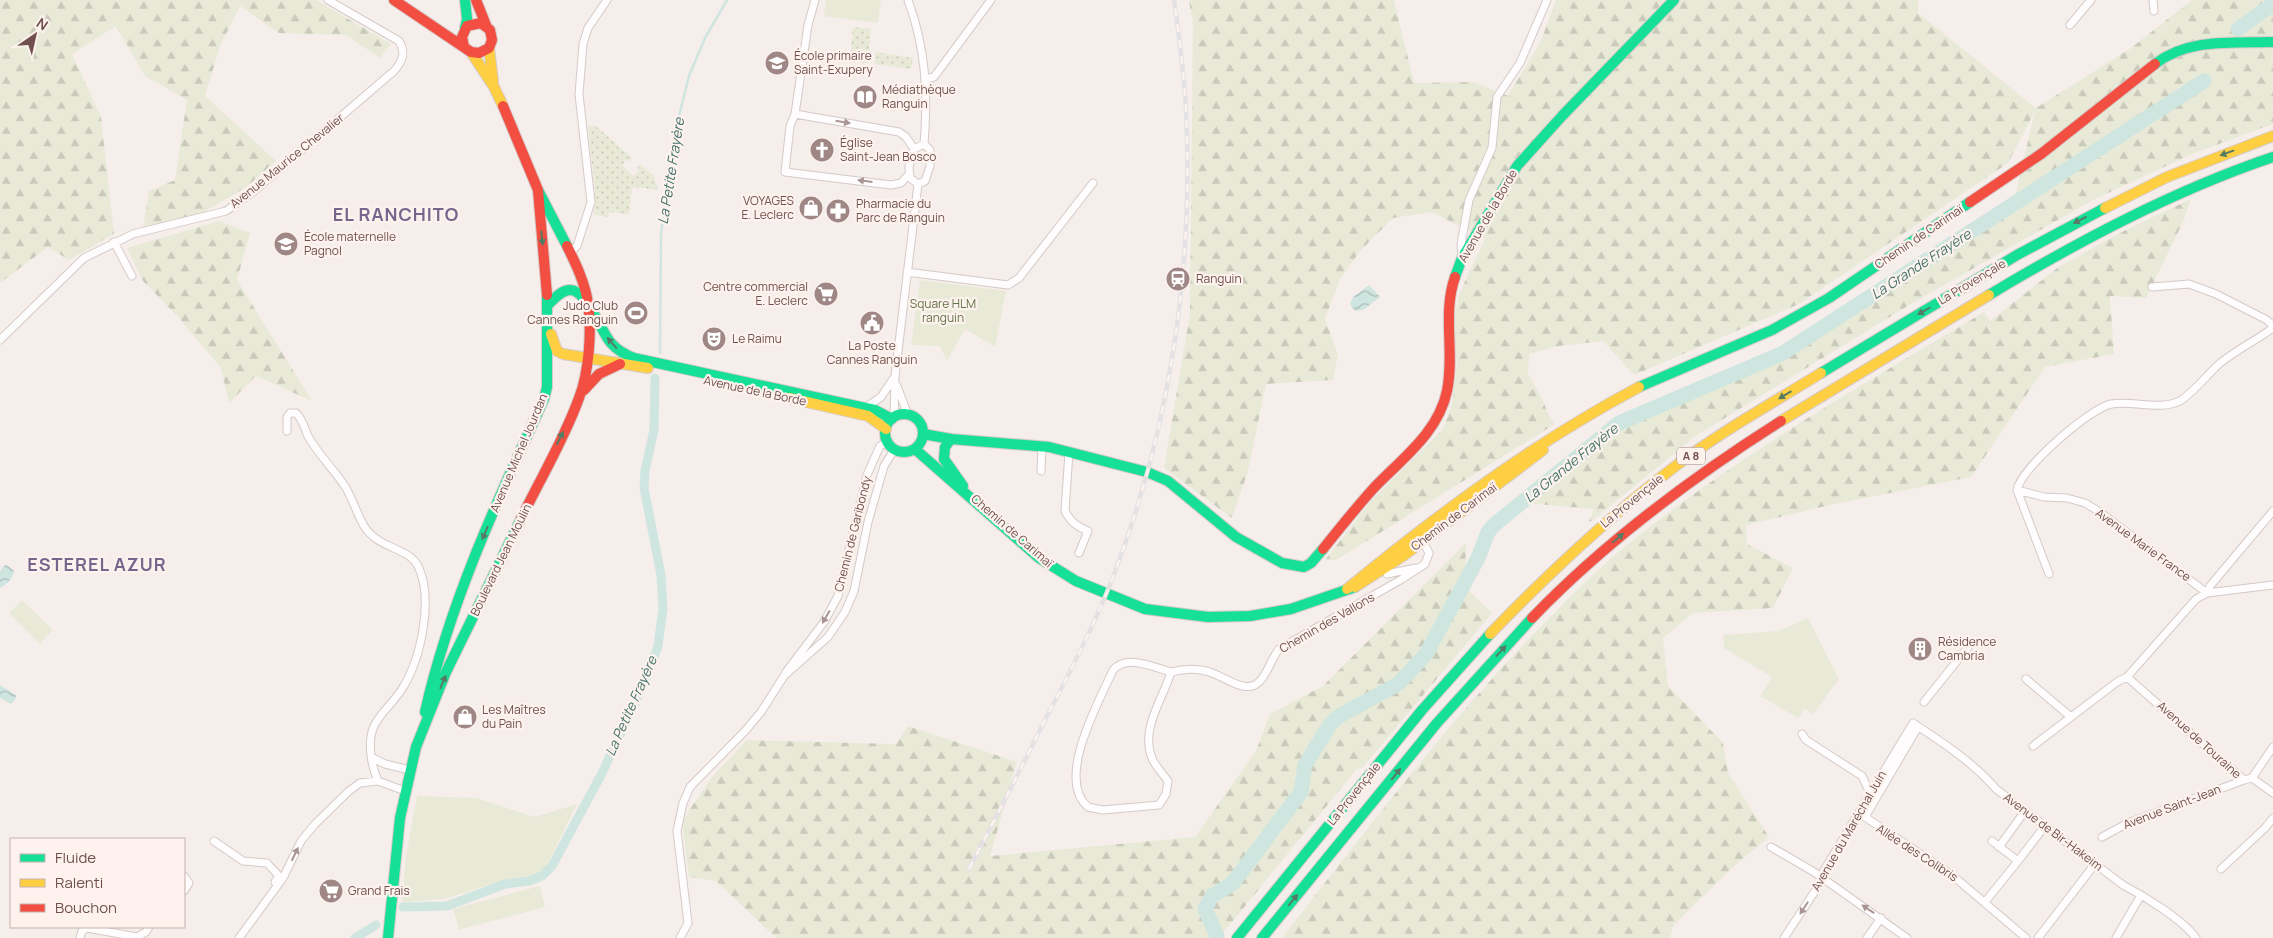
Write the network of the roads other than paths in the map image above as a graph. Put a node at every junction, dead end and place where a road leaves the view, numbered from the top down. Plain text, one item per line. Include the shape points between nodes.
1 (328, 0) edge
2 (394, 0) edge
3 (465, 0) edge
4 (476, 0) edge
5 (607, 0) edge
6 (815, 0) edge
7 (908, 0) edge
8 (991, 0) edge
9 (1547, 0) edge
10 (1674, 0) edge
11 (2091, 0) edge
12 (2152, 0) edge
13 (2154, 11) dead end
14 (486, 25) junction
15 (2070, 25) dead end
16 (438, 29) junction
17 (464, 29) junction
18 (2273, 42) edge
19 (489, 48) junction
20 (468, 49) junction
21 (926, 79) junction
22 (494, 87) junction
23 (795, 114) junction
24 (2273, 136) edge
25 (924, 144) junction
26 (914, 149) junction
27 (2273, 158) edge
28 (909, 174) junction
29 (1093, 183) dead end
30 (918, 184) junction
31 (538, 190) junction
32 (114, 242) junction
33 (569, 253) junction
34 (1462, 258) junction
35 (907, 272) junction
36 (132, 276) dead end
37 (2152, 287) dead end
38 (588, 303) junction
39 (548, 305) junction
40 (548, 324) junction
41 (2273, 327) edge
42 (0, 340) edge
43 (587, 358) junction
44 (620, 364) junction
45 (895, 376) junction
46 (580, 397) junction
47 (865, 408) junction
48 (908, 415) junction
49 (893, 418) junction
50 (886, 429) junction
51 (287, 431) dead end
52 (923, 434) junction
53 (951, 439) junction
54 (891, 446) junction
55 (1042, 446) junction
56 (915, 449) junction
57 (1069, 452) junction
58 (1041, 471) dead end
59 (2017, 490) junction
60 (965, 491) junction
61 (2273, 511) edge
62 (1421, 537) junction
63 (1079, 553) dead end
64 (1422, 566) junction
65 (1383, 574) junction
66 (2049, 574) dead end
67 (2273, 585) edge
68 (1347, 589) junction
69 (1385, 589) junction
70 (2207, 593) junction
71 (1969, 646) dead end
72 (1171, 672) junction
73 (784, 676) junction
74 (2128, 677) junction
75 (2026, 679) dead end
76 (1924, 702) dead end
77 (2071, 717) junction
78 (1916, 725) junction
79 (423, 727) junction
80 (1802, 734) dead end
81 (2033, 746) dead end
82 (2273, 747) edge
83 (373, 758) junction
84 (410, 770) junction
85 (2252, 778) junction
86 (2244, 780) junction
87 (378, 781) junction
88 (405, 791) junction
89 (2273, 792) edge
90 (1870, 793) junction
91 (2025, 811) junction
92 (2273, 818) edge
93 (2045, 826) junction
94 (2102, 837) dead end
95 (214, 841) dead end
96 (1992, 842) dead end
97 (1771, 847) dead end
98 (1999, 847) junction
99 (2018, 861) junction
100 (2095, 864) junction
101 (2221, 869) dead end
102 (185, 877) edge
103 (1823, 879) junction
104 (185, 889) edge
105 (2141, 895) junction
106 (1985, 902) junction
107 (258, 914) junction
108 (1882, 918) junction
109 (87, 928) edge
110 (87, 928) edge
111 (149, 928) edge
112 (1904, 937) edge
113 (80, 938) edge
114 (239, 938) edge
115 (388, 938) edge
116 (680, 938) edge
117 (1237, 938) edge
118 (1262, 938) edge
119 (1784, 938) edge
120 (1867, 938) edge
121 (2026, 938) edge
122 (2038, 938) edge
123 (2116, 938) edge
124 (2196, 938) edge

1 - 32 street, Avenue Maurice Chevalier via 398,41 404,50 398,67 254,191 226,211 133,234
2 - 16 main road, Avenue Michel Jourdan
3 - 17 main road via 467,19
4 - 14 main road
5 - 33 street via 588,28 583,44 579,94 592,194 577,246
6 - 23 street via 808,25
7 - 21 street via 920,35
8 - 21 street via 934,77
9 - 34 street via 1520,63 1497,96 1492,148 1469,200
10 - 34 main road, Avenue de la Borde via 1526,154
11 - 15 street
12 - 13 street
14 - 17 main road via 475,22
14 - 19 main road via 492,33
16 - 17 main road, Avenue Michel Jourdan
16 - 20 main road, Avenue Michel Jourdan
17 - 20 main road via 462,42
18 - 62 main road, Chemin de Carimaï via 2199,44 2164,57 2041,154 1814,307 1772,330 1632,390 1596,410 1536,447
19 - 20 main road via 483,52
19 - 22 main road, Avenue Michel Jourdan
20 - 22 main road, Avenue Michel Jourdan
21 - 25 street
22 - 31 main road, Avenue Michel Jourdan
23 -> 26 street via 898,132
28 -> 23 street via 901,183 891,185 785,172 790,126
24 -> 117 main road, La Provençale / A 8 via 2167,177 2064,229 1738,424 1674,467 1550,572 1482,642 1428,703
25 - 26 street
25 - 30 street via 930,150 930,166 925,181
26 - 28 street via 909,160
118 -> 27 main road, La Provençale / A 8 via 1437,723 1496,656 1567,582 1662,502 1794,413 2062,252 2135,214 2238,169
28 - 30 street
29 - 35 street via 1019,278 1008,285
30 - 35 street
31 - 33 main road, Boulevard Jean Moulin
31 -> 39 main road, Avenue Michel Jourdan
32 - 36 street
32 - 42 street, Avenue Maurice Chevalier via 84,258
33 - 38 main road, Boulevard Jean Moulin
34 - 57 main road, Avenue de la Borde via 1452,286 1448,311 1450,353 1447,391 1439,415 1428,433 1304,567 1282,563 1236,537 1168,481 1147,472
35 - 45 street
37 - 41 street via 2189,284 2267,320
38 - 39 main road via 576,291 569,290 556,295
38 - 43 main road, Boulevard Jean Moulin
47 -> 38 main road via 628,356 610,342
39 - 40 main road, Avenue Michel Jourdan
40 - 43 main road, Avenue de la Borde via 557,351
40 -> 79 main road, Avenue Michel Jourdan via 544,399 462,587 437,661
41 - 59 street via 2236,351 2180,400 2166,405 2111,404 2100,409 2059,438 2023,476
43 - 44 main road, Avenue de la Borde
43 - 46 main road, Boulevard Jean Moulin
44 - 46 main road via 596,376
44 - 50 main road, Avenue de la Borde via 868,416
45 - 47 street via 881,397
45 - 48 street
45 - 49 street
79 -> 46 main road, Boulevard Jean Moulin
47 - 49 main road
48 - 49 main road
48 - 52 main road via 917,420
49 - 50 main road
50 - 54 main road
51 - 83 street via 287,417 296,413 302,418 308,436 320,454 346,488 365,527 374,538 405,553 416,563 424,580 421,640 402,689 374,725 370,741
52 - 53 main road
52 - 56 main road
53 - 55 main road
53 - 60 main road, Chemin de Carimaï via 944,449 944,460
54 - 56 main road via 905,452
54 - 73 street, Chemin de Garibondy via 868,522 854,591 845,612 828,637
54 -> 73 street, Chemin de Garibondy via 880,446 867,476 838,596 824,622
55 - 57 main road
55 - 58 street
56 - 60 main road, Chemin de Carimaï
57 - 63 street via 1065,511 1077,527 1088,531
59 - 66 street
59 - 70 street, Avenue Marie France via 2085,503
60 - 68 main road, Chemin de Carimaï via 1047,563 1096,590 1145,609 1208,617 1250,616 1291,609
61 - 70 street
62 - 64 street via 1429,553
62 - 65 main road, Chemin de Carimaï
62 - 68 main road, Chemin de Carimaï via 1357,578
64 - 65 street
64 - 69 street, Chemin des Vallons
65 - 68 main road, Chemin de Carimaï
65 - 69 street, Chemin des Vallons via 1390,576 1391,582
67 - 70 street
69 - 72 street, Chemin des Vallons via 1279,649 1261,680 1250,688 1207,671 1186,669
70 - 74 street via 2196,599
71 - 76 street
72 - 72 street, Chemin des Vallons via 1148,738 1152,759 1168,781 1166,794 1159,804 1103,810 1088,807 1078,795 1076,768 1083,742 1113,670 1118,664 1128,661
73 - 116 street, Chemin de Garibondy via 745,731 690,787 683,804 677,831 688,923
74 - 77 street
74 - 86 street, Avenue de Touraine
75 - 77 street
77 - 81 street
78 - 90 street, Avenue du Maréchal Juin
78 - 91 street, Avenue de Bir-Hakeim via 1961,757
78 - 106 street, Allée des Colibris via 1865,817 1952,875
79 - 84 main road, Boulevard Jean Moulin
80 - 90 street via 1806,740 1862,776
82 - 85 street
83 - 84 street
83 - 87 street
84 - 88 main road, Boulevard Jean Moulin
85 - 86 street, Avenue de Touraine
85 - 89 street, Avenue de Touraine
86 - 94 street, Avenue Saint-Jean via 2128,823
87 - 88 street
107 -> 87 street via 314,824 360,784
88 - 115 main road, Boulevard Jean Moulin via 391,884
90 - 103 street, Avenue du Maréchal Juin via 1823,872
91 - 93 street, Avenue de Bir-Hakeim
91 - 98 street
92 - 101 street
93 - 99 street
93 - 100 street, Avenue de Bir-Hakeim
95 - 107 street via 243,861 267,863 279,876 259,905
96 - 98 street
97 - 103 street
98 - 99 street
99 - 106 street
100 - 105 street, Avenue de Bir-Hakeim
100 - 122 street
102 - 104 street via 189,883
108 -> 103 street
103 -> 119 street, Avenue du Maréchal Juin
105 - 123 street
105 - 124 street, Avenue de Bir-Hakeim
106 - 121 street, Allée des Colibris
107 - 114 street
108 - 112 street
108 - 120 street
109 - 111 street via 137,936
110 - 113 street

